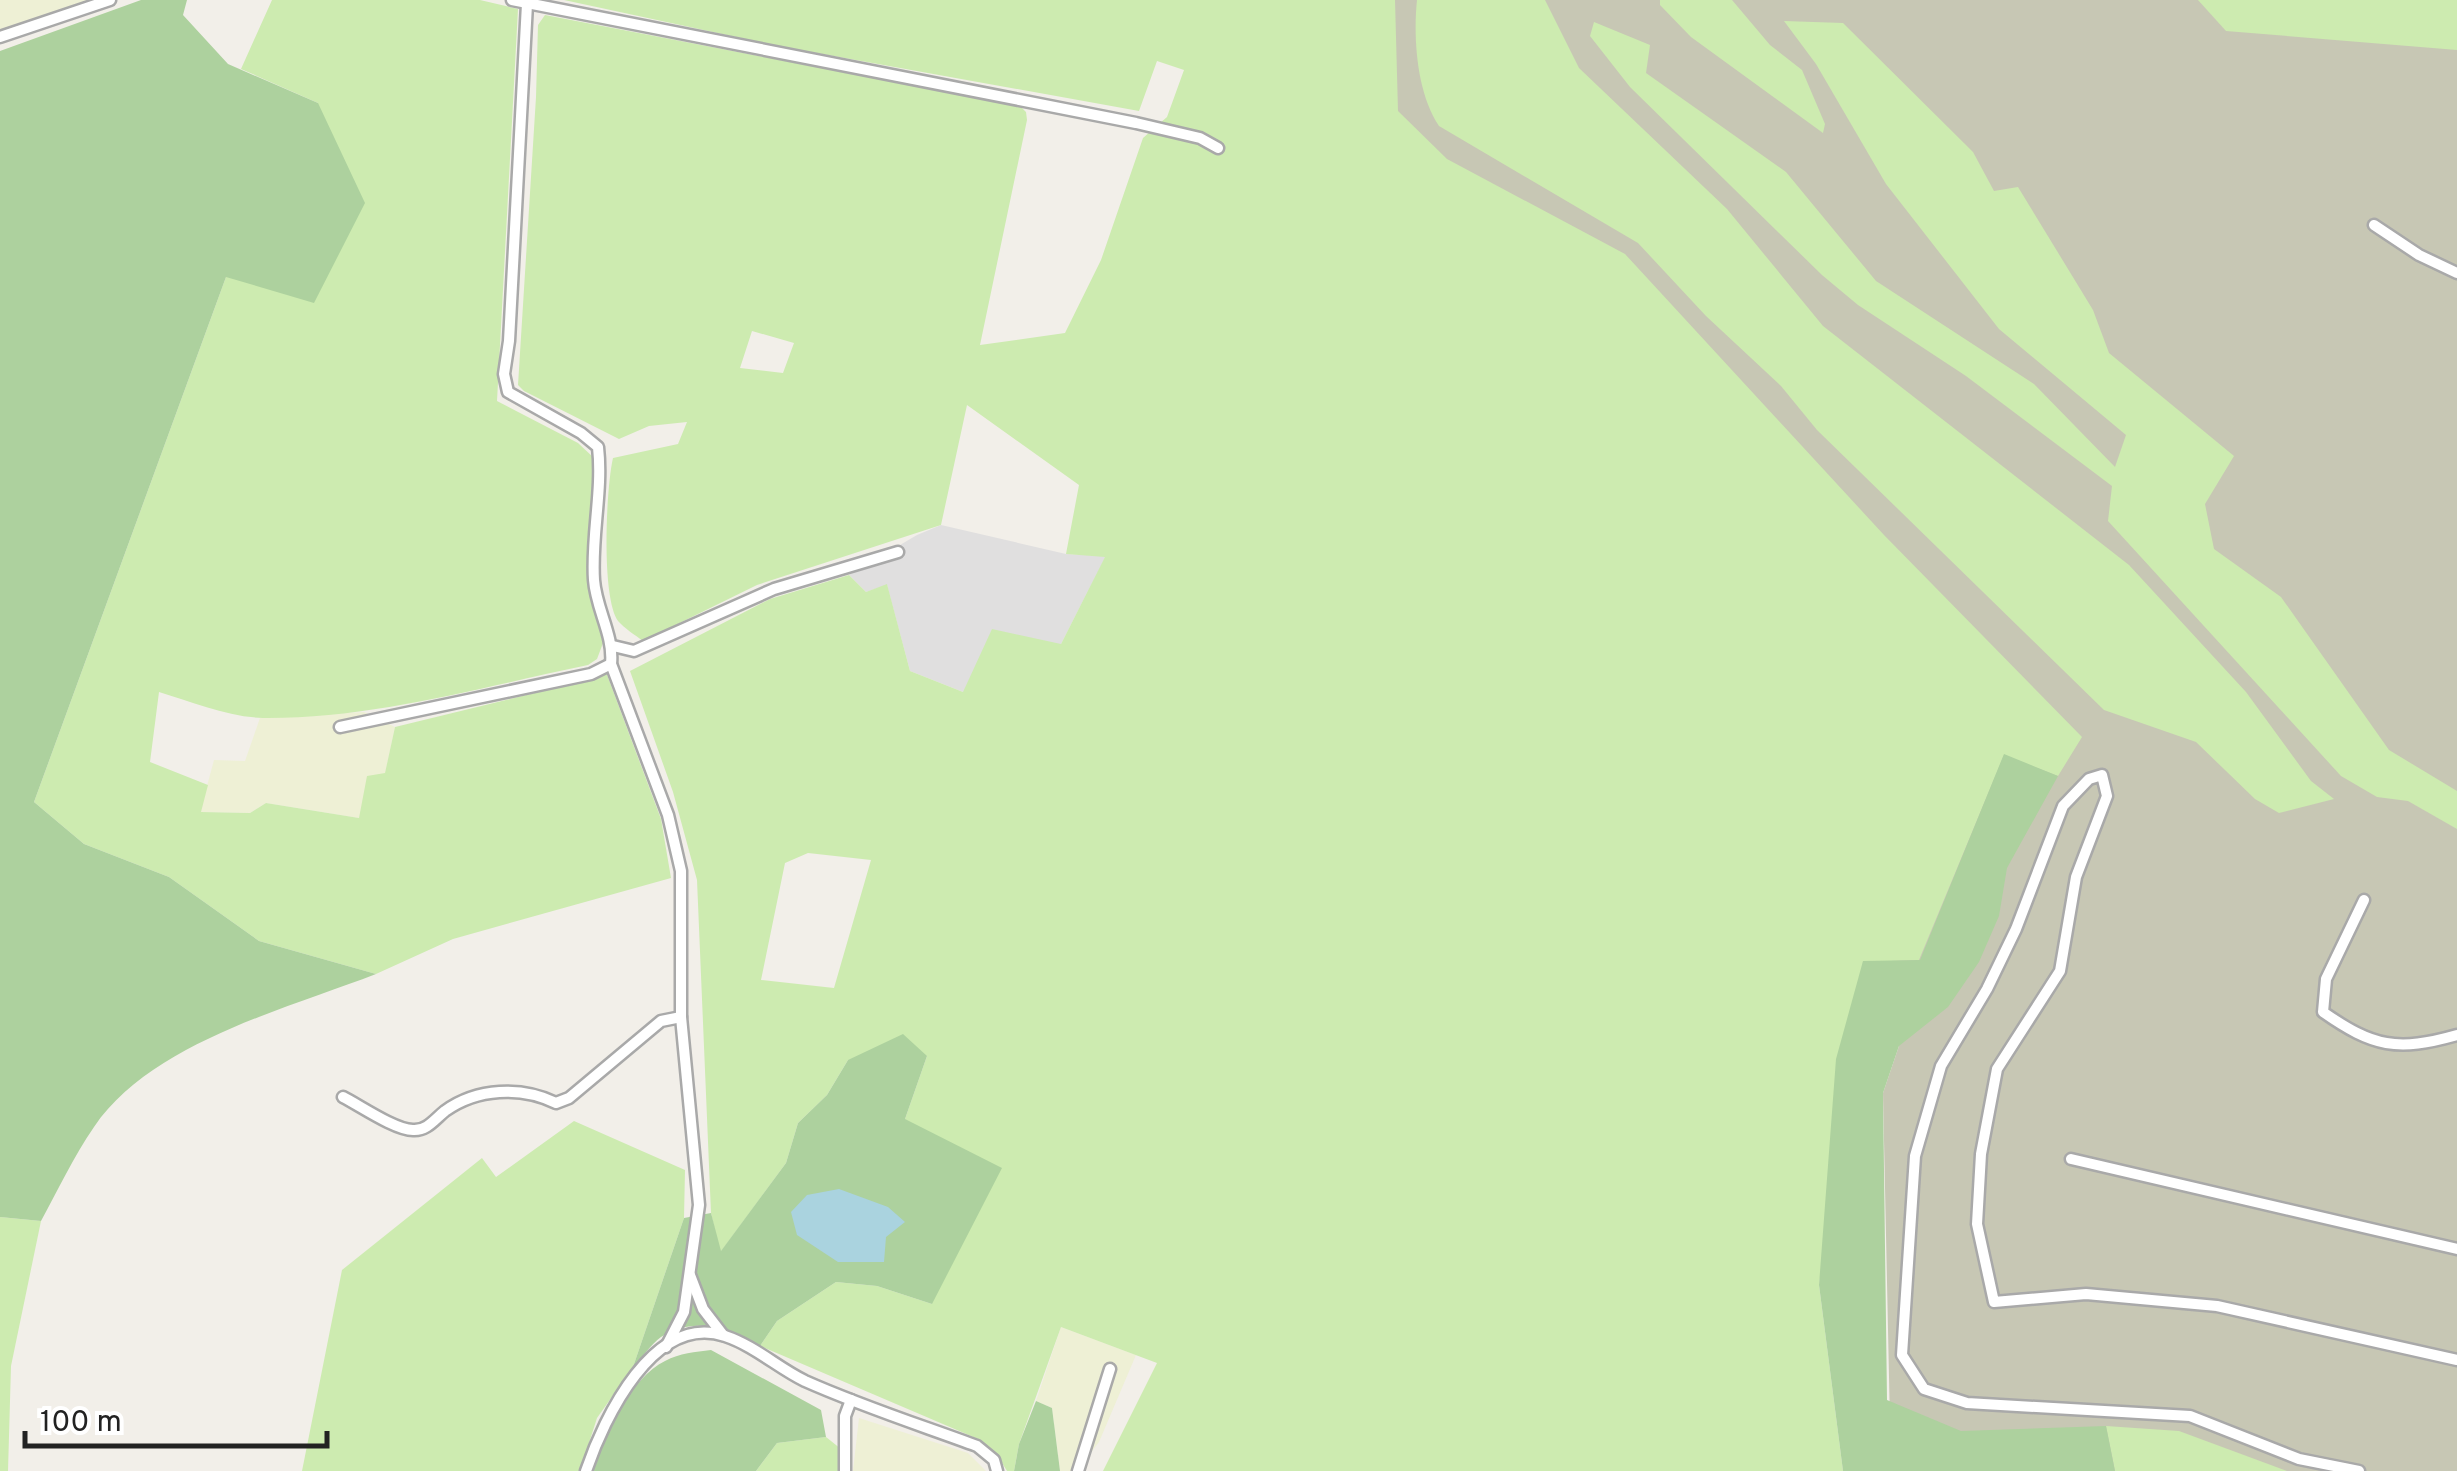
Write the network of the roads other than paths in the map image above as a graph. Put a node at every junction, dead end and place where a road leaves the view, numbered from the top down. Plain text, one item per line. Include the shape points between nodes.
1 (110, 0) edge
2 (512, 0) edge
3 (527, 4) junction
4 (0, 37) edge
5 (1218, 148) dead end
6 (2374, 225) dead end
7 (2457, 273) edge
8 (898, 552) dead end
9 (612, 646) junction
10 (611, 664) junction
11 (340, 727) dead end
12 (2364, 900) dead end
13 (681, 1017) junction
14 (2457, 1035) edge
15 (343, 1096) dead end
16 (2071, 1159) dead end
17 (2457, 1249) edge
18 (690, 1274) junction
19 (723, 1335) junction
20 (666, 1346) junction
21 (2457, 1360) edge
22 (1110, 1369) dead end
23 (851, 1400) junction
24 (586, 1471) edge
25 (845, 1471) edge
26 (997, 1471) edge
27 (1078, 1471) edge
28 (2359, 1471) edge

1 - 4 lane
2 - 3 lane
3 - 5 lane via 1136,122
3 - 9 lane via 504,374 508,392 598,447 594,582
6 - 7 lane
8 - 9 lane via 774,589 634,652
9 - 10 lane
10 - 11 lane
10 - 13 lane via 668,815 681,871
12 - 14 lane via 2326,978 2323,1012 2386,1045
13 - 15 lane via 661,1021 556,1103 486,1092 429,1126 407,1130
13 - 18 lane via 699,1205
16 - 17 lane
18 - 19 lane via 703,1309
18 - 20 lane via 684,1312
19 - 20 lane via 683,1336
19 - 23 lane
20 - 24 lane via 643,1365 609,1414
21 - 28 lane via 2217,1306 2086,1294 1994,1302 1978,1224 1981,1154 1996,1069 2060,971 2076,877 2107,796 2102,775 2089,779 2063,806 2016,929 1941,1066 1915,1156 1902,1355 1924,1389 1967,1403 2190,1416 2299,1459
22 - 27 lane
23 - 25 lane
23 - 26 lane via 977,1446

